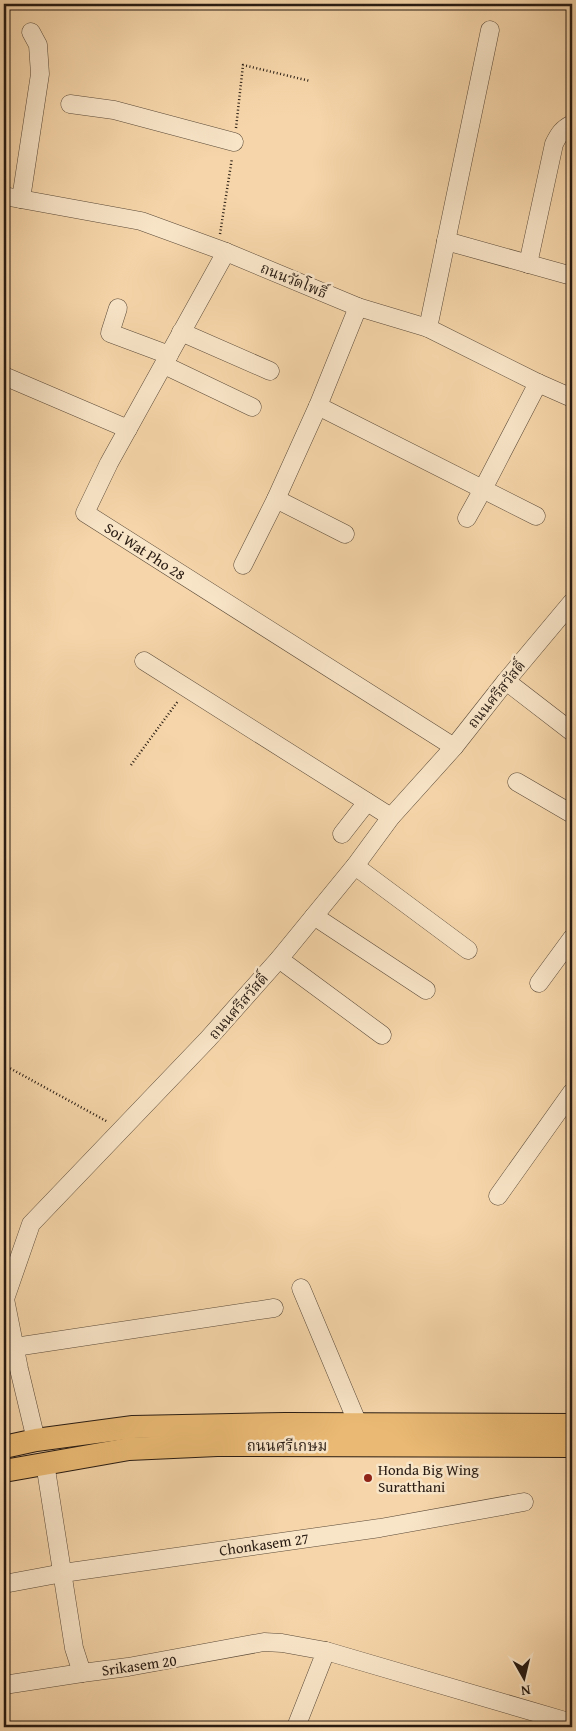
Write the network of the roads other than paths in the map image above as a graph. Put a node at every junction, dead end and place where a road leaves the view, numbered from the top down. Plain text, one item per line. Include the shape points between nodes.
1 (490, 30) dead end
2 (31, 32) dead end
3 (70, 104) dead end
4 (572, 124) edge
5 (234, 142) dead end
6 (4, 196) edge
7 (21, 199) junction
8 (446, 241) junction
9 (226, 252) junction
10 (528, 264) junction
11 (572, 276) edge
12 (358, 306) junction
13 (118, 308) dead end
14 (428, 328) junction
15 (181, 332) junction
16 (166, 360) junction
17 (270, 371) dead end
18 (4, 376) edge
19 (538, 383) junction
20 (572, 398) edge
21 (318, 406) junction
22 (252, 407) dead end
23 (128, 429) junction
24 (483, 489) junction
25 (276, 499) junction
26 (536, 516) dead end
27 (467, 518) dead end
28 (345, 534) dead end
29 (243, 565) dead end
30 (572, 602) edge
31 (144, 661) dead end
32 (506, 681) junction
33 (572, 732) edge
34 (454, 747) junction
35 (517, 782) dead end
36 (367, 802) junction
37 (572, 814) edge
38 (391, 817) junction
39 (342, 834) dead end
40 (355, 866) junction
41 (314, 916) junction
42 (572, 938) edge
43 (468, 950) dead end
44 (279, 959) junction
45 (539, 983) dead end
46 (426, 990) dead end
47 (382, 1035) dead end
48 (572, 1092) edge
49 (498, 1196) dead end
50 (301, 1288) dead end
51 (274, 1308) dead end
52 (10, 1340) edge
53 (358, 1424) junction
54 (572, 1425) edge
55 (519, 1435) junction
56 (36, 1440) junction
57 (572, 1446) edge
58 (4, 1448) edge
59 (45, 1463) junction
60 (4, 1471) edge
61 (524, 1502) dead end
62 (63, 1573) junction
63 (4, 1584) edge
64 (326, 1651) junction
65 (82, 1673) junction
66 (4, 1685) edge
67 (566, 1724) edge
68 (296, 1727) edge

1 - 8 street
2 - 7 street via 38,45 40,74
3 - 5 street via 114,110
4 - 10 street via 559,134 554,144
6 - 7 street, ถนนวัดโพธิ์
7 - 9 street, ถนนวัดโพธิ์ via 141,221
8 - 10 street
8 - 14 street
9 - 12 street, ถนนวัดโพธิ์
9 - 15 street, Soi Wat Pho 28
10 - 11 street
12 - 14 street, ถนนวัดโพธิ์
12 - 21 street
13 - 16 street via 110,332
14 - 19 street, ถนนวัดโพธิ์
15 - 16 street, Soi Wat Pho 28
15 - 17 street
16 - 22 street
16 - 23 street, Soi Wat Pho 28
18 - 23 street
19 - 20 street, ถนนวัดโพธิ์
19 - 24 street
21 - 24 street
21 - 25 street
23 - 34 street, Soi Wat Pho 28 via 86,513
24 - 26 street
24 - 27 street
25 - 28 street
25 - 29 street
30 - 32 street, ถนนศรีสวัสดิ์
31 - 36 street
32 - 33 street
32 - 34 street, ถนนศรีสวัสดิ์
34 - 38 street, ถนนศรีสวัสดิ์
35 - 37 street
36 - 38 street
36 - 39 street
38 - 40 street, ถนนศรีสวัสดิ์
40 - 41 street, ถนนศรีสวัสดิ์
40 - 43 street
41 - 44 street, ถนนศรีสวัสดิ์
41 - 46 street
42 - 45 street
44 - 47 street
44 - 52 street, ถนนศรีสวัสดิ์ via 208,1039 31,1224 5,1299
48 - 49 street
50 - 53 street
51 - 52 street
52 - 56 street, ถนนศรีสวัสดิ์
53 - 55 main road, ถนนศรีเกษม
53 - 56 main road, ถนนศรีเกษม via 133,1428
54 - 55 main road, ถนนศรีเกษม
55 - 57 main road, ถนนศรีเกษม
55 - 59 main road, ถนนศรีเกษม via 129,1449
56 - 58 main road, ถนนศรีเกษม
59 - 60 main road, ถนนศรีเกษม
59 - 62 street, Srikasem 20
61 - 62 street, Chonkasem 27 via 380,1528
62 - 63 street, Chonkasem 27
62 - 65 street, Srikasem 20 via 74,1648
64 - 65 street, Srikasem 20 via 264,1642 138,1666
64 - 67 street, Srikasem 20
64 - 68 street
65 - 66 street

